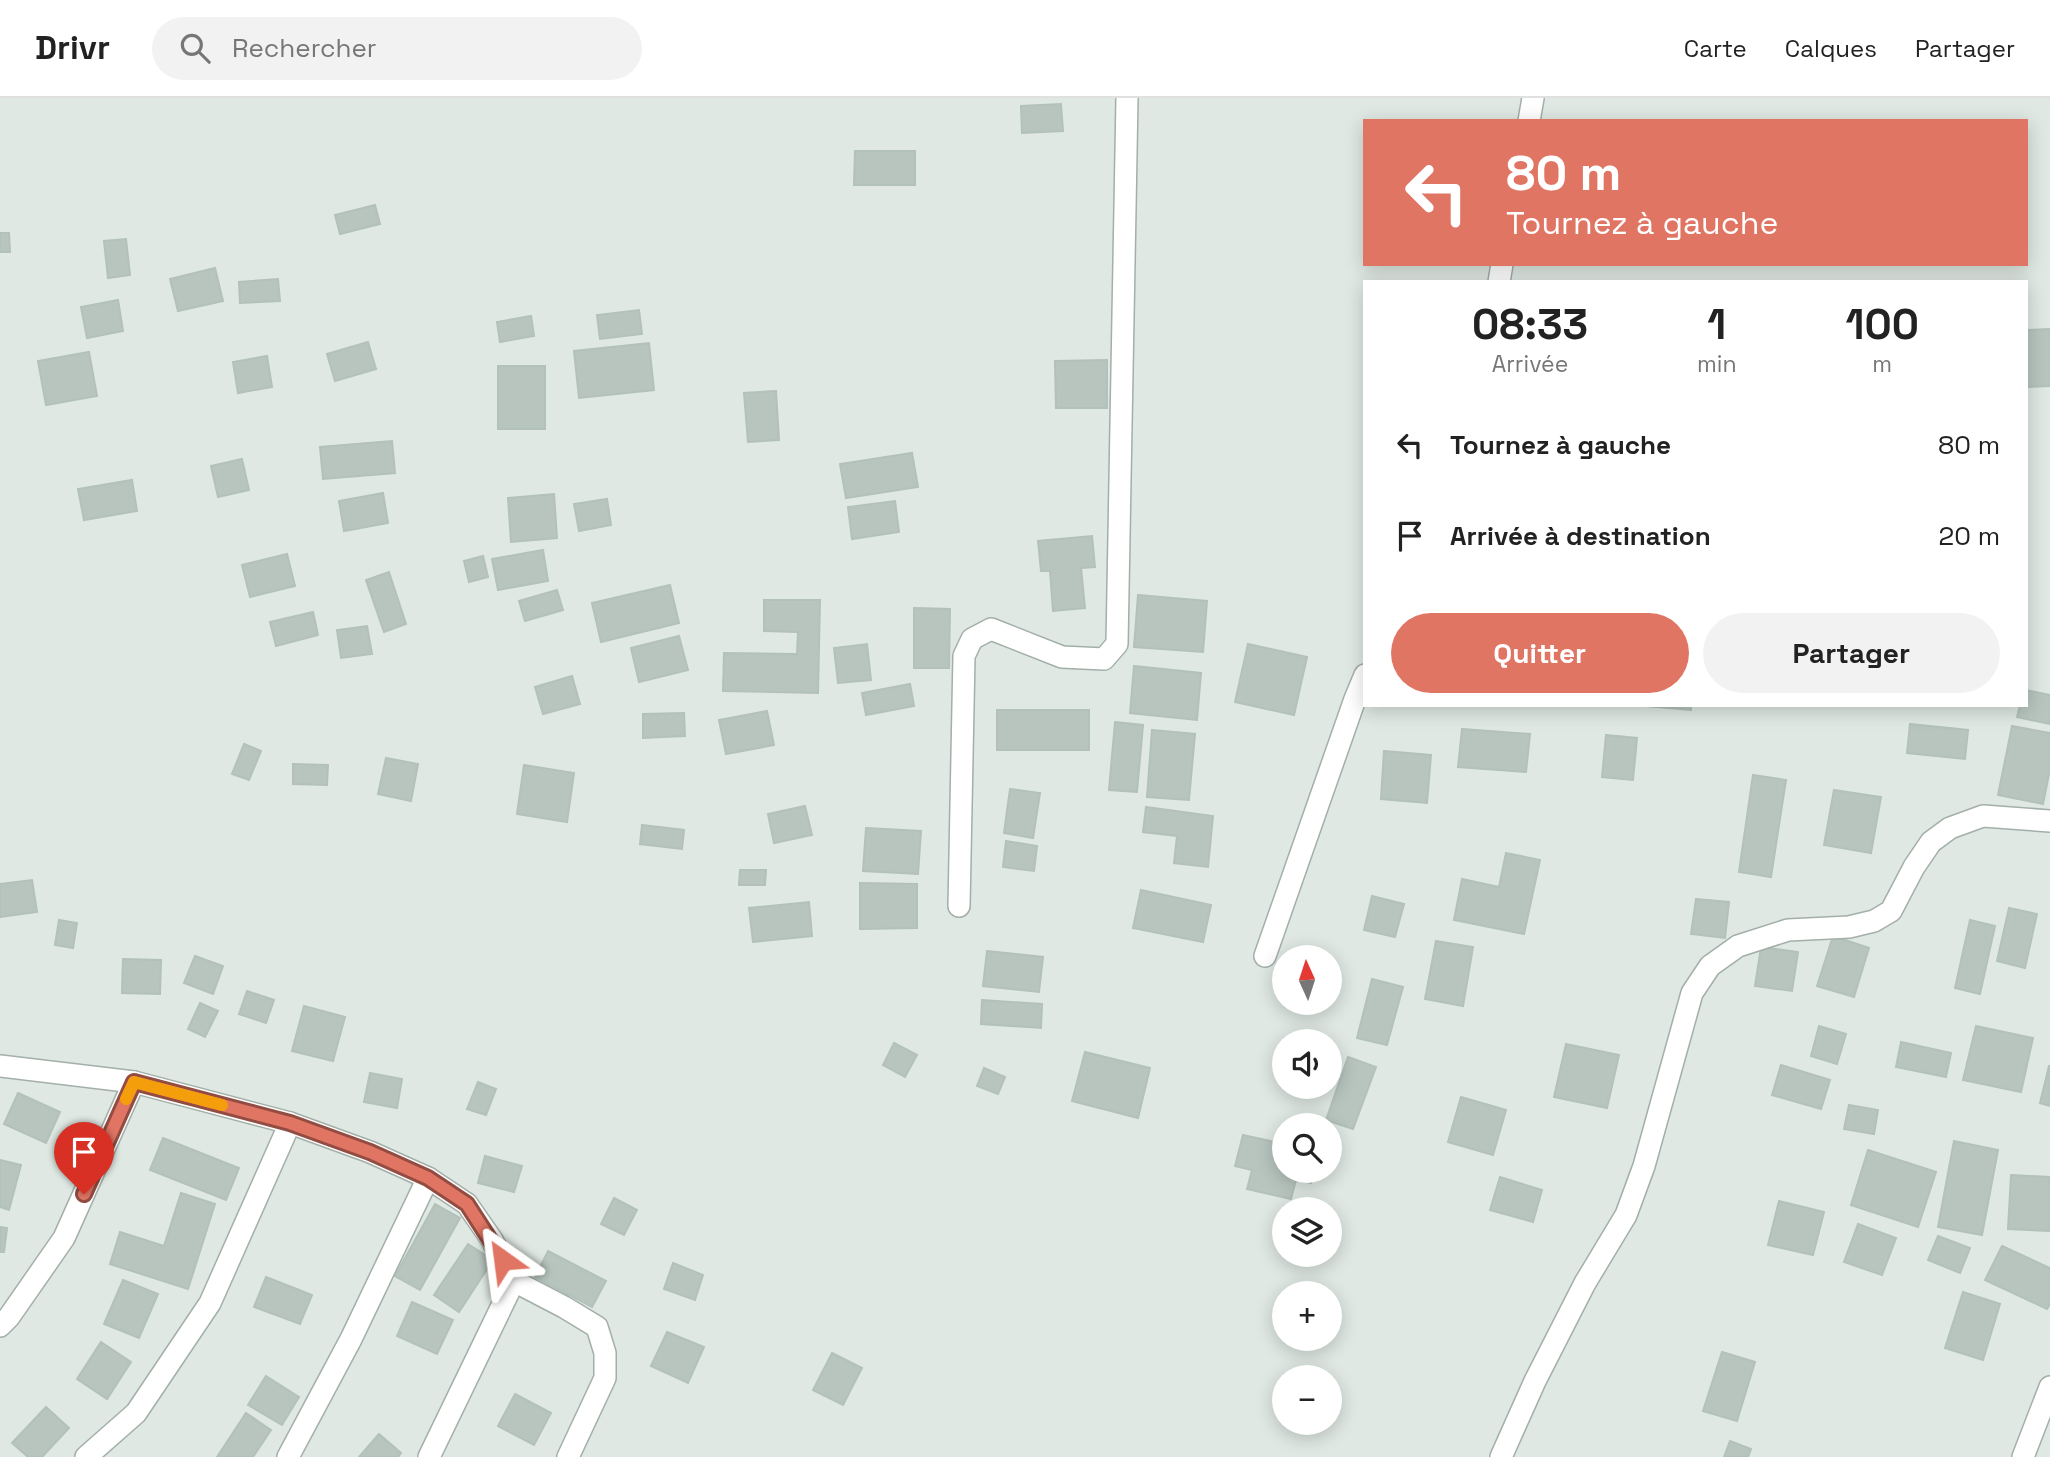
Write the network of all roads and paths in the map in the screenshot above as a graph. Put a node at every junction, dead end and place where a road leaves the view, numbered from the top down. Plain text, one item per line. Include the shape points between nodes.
1 (1127, 98) edge
2 (1533, 98) edge
3 (1529, 119) edge
4 (1363, 681) edge
5 (2050, 821) edge
6 (959, 906) dead end
7 (1265, 956) dead end
8 (0, 1066) edge
9 (134, 1082) junction
10 (290, 1123) junction
11 (428, 1178) junction
12 (514, 1281) junction
13 (0, 1326) edge
14 (2050, 1387) edge
15 (86, 1457) edge
16 (288, 1457) edge
17 (429, 1457) edge
18 (568, 1457) edge
19 (1501, 1457) edge
20 (2023, 1457) edge

1 - 6 street via 1116,644 1104,659 1062,657 991,629 972,639 964,656
2 - 3 street
4 - 7 street
5 - 19 street via 1983,816 1950,828 1931,842 1891,911 1874,922 1788,930 1738,946 1710,966 1692,993 1626,1215 1585,1283
8 - 9 street
9 - 10 street
9 - 13 street via 64,1238
10 - 11 street
10 - 15 street via 210,1303 136,1413
11 - 12 street via 467,1204
11 - 16 street
12 - 17 street
12 - 18 street via 597,1328 605,1353 606,1378
14 - 20 street

